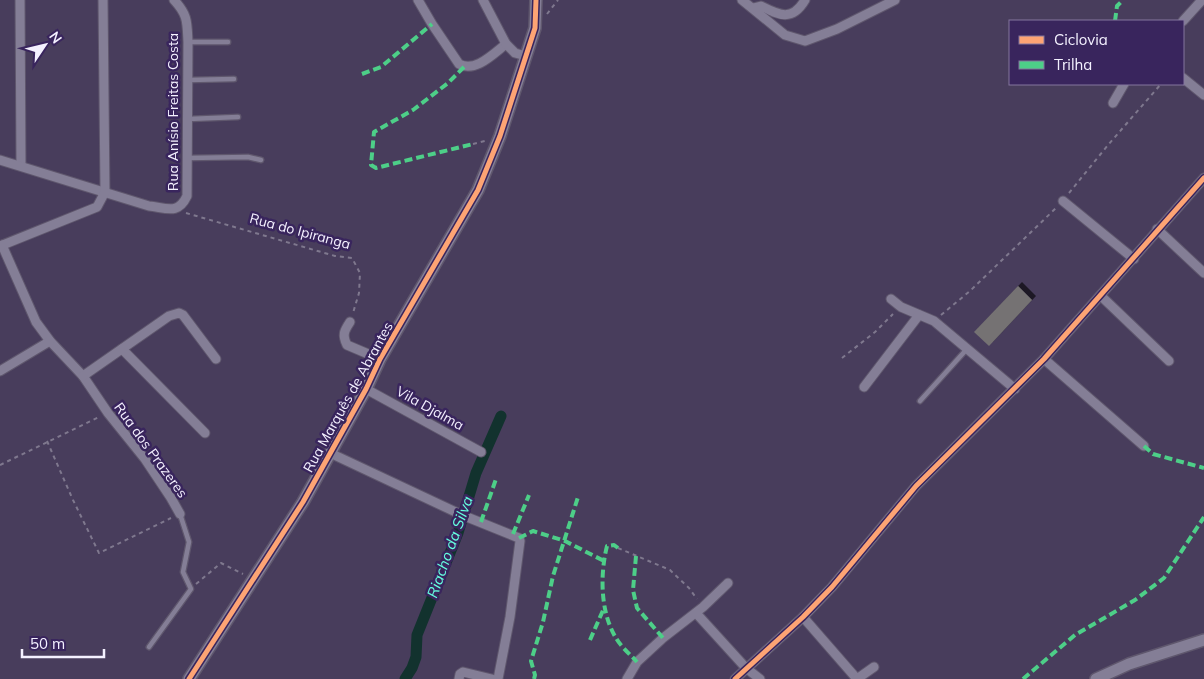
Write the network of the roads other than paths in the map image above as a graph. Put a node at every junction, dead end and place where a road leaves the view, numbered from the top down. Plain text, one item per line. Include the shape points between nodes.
1 (20, 0) edge
2 (103, 0) edge
3 (174, 0) edge
4 (418, 0) edge
5 (483, 0) edge
6 (536, 0) edge
7 (742, 0) edge
8 (805, 0) edge
9 (895, 0) edge
10 (1202, 0) edge
11 (753, 8) junction
12 (1184, 20) edge
13 (188, 42) junction
14 (228, 42) dead end
15 (506, 44) junction
16 (526, 56) junction
17 (234, 79) dead end
18 (1184, 79) edge
19 (188, 80) junction
20 (1123, 85) edge
21 (1204, 95) edge
22 (1113, 103) dead end
23 (238, 117) dead end
24 (188, 119) junction
25 (187, 158) junction
26 (0, 160) edge
27 (261, 160) dead end
28 (20, 165) junction
29 (1204, 178) edge
30 (105, 192) junction
31 (1063, 201) road end
32 (1157, 230) junction
33 (1, 246) edge
34 (1134, 259) junction
35 (1204, 273) edge
36 (1101, 296) junction
37 (891, 299) dead end
38 (919, 314) junction
39 (350, 322) road end
40 (50, 342) junction
41 (122, 350) junction
42 (966, 350) junction
43 (380, 359) junction
44 (1044, 359) junction
45 (216, 360) dead end
46 (1169, 361) dead end
47 (0, 371) edge
48 (82, 376) junction
49 (864, 387) dead end
50 (366, 389) junction
51 (1015, 389) junction
52 (920, 402) dead end
53 (205, 433) dead end
54 (1144, 446) dead end
55 (481, 452) dead end
56 (330, 453) junction
57 (180, 514) joint
58 (728, 583) dead end
59 (700, 610) junction
60 (804, 617) junction
61 (1204, 640) edge
62 (149, 647) dead end
63 (874, 667) dead end
64 (746, 668) junction
65 (189, 679) edge
66 (458, 679) edge
67 (492, 679) edge
68 (498, 679) edge
69 (627, 679) edge
70 (735, 679) edge
71 (760, 679) edge
72 (857, 679) edge
73 (1096, 679) edge

1 - 28 street
2 - 30 street
3 - 13 street, Rua Anísio Freitas Costa via 187,19
4 - 15 street via 464,67 471,68
5 - 15 street
6 - 16 street, Rua Marquês de Abrantes via 535,28
7 - 11 street
8 - 11 street via 801,7 787,16 761,6
9 - 11 street via 837,29 805,40 785,35
10 - 12 street
13 - 14 lane
13 - 19 street, Rua Anísio Freitas Costa
15 - 16 street via 515,53
16 - 43 street, Rua Marquês de Abrantes via 500,136 478,190
17 - 19 lane
18 - 21 street
19 - 24 street, Rua Anísio Freitas Costa
20 - 22 street
23 - 24 lane
24 - 25 street, Rua Anísio Freitas Costa
25 - 27 lane via 248,157
25 - 30 street, Rua Anísio Freitas Costa via 187,196 183,205 175,210 149,206
26 - 28 street
28 - 30 street
29 - 32 street
30 - 33 street via 97,208
31 - 34 street
32 - 34 street
32 - 35 street
33 - 40 street, Rua dos Prazeres via 36,322
34 - 36 street
36 - 44 street
36 - 46 street
37 - 38 street via 900,307
38 - 42 street via 934,321
38 - 49 street
39 - 43 street via 343,337 347,345
40 - 47 street
40 - 48 street, Rua dos Prazeres
41 - 45 street via 169,316 179,313
41 - 48 street
41 - 53 street
42 - 51 street
42 - 52 lane
43 - 50 street, Rua Marquês de Abrantes
44 - 51 street
44 - 54 street
48 - 57 street, Rua dos Prazeres via 145,459
50 - 55 street, Vila Djalma
50 - 56 street, Rua Marquês de Abrantes
51 - 60 street via 916,486
56 - 65 street, Rua Marquês de Abrantes via 303,502
56 - 68 street via 519,538 510,617
57 - 62 lane, Rua dos Prazeres via 189,542 183,572 191,589
58 - 59 street
59 - 64 street
59 - 69 street via 637,662
60 - 64 street
60 - 72 street
61 - 73 street via 1137,661
63 - 72 street
64 - 70 street
64 - 71 street
66 - 67 street via 463,672

